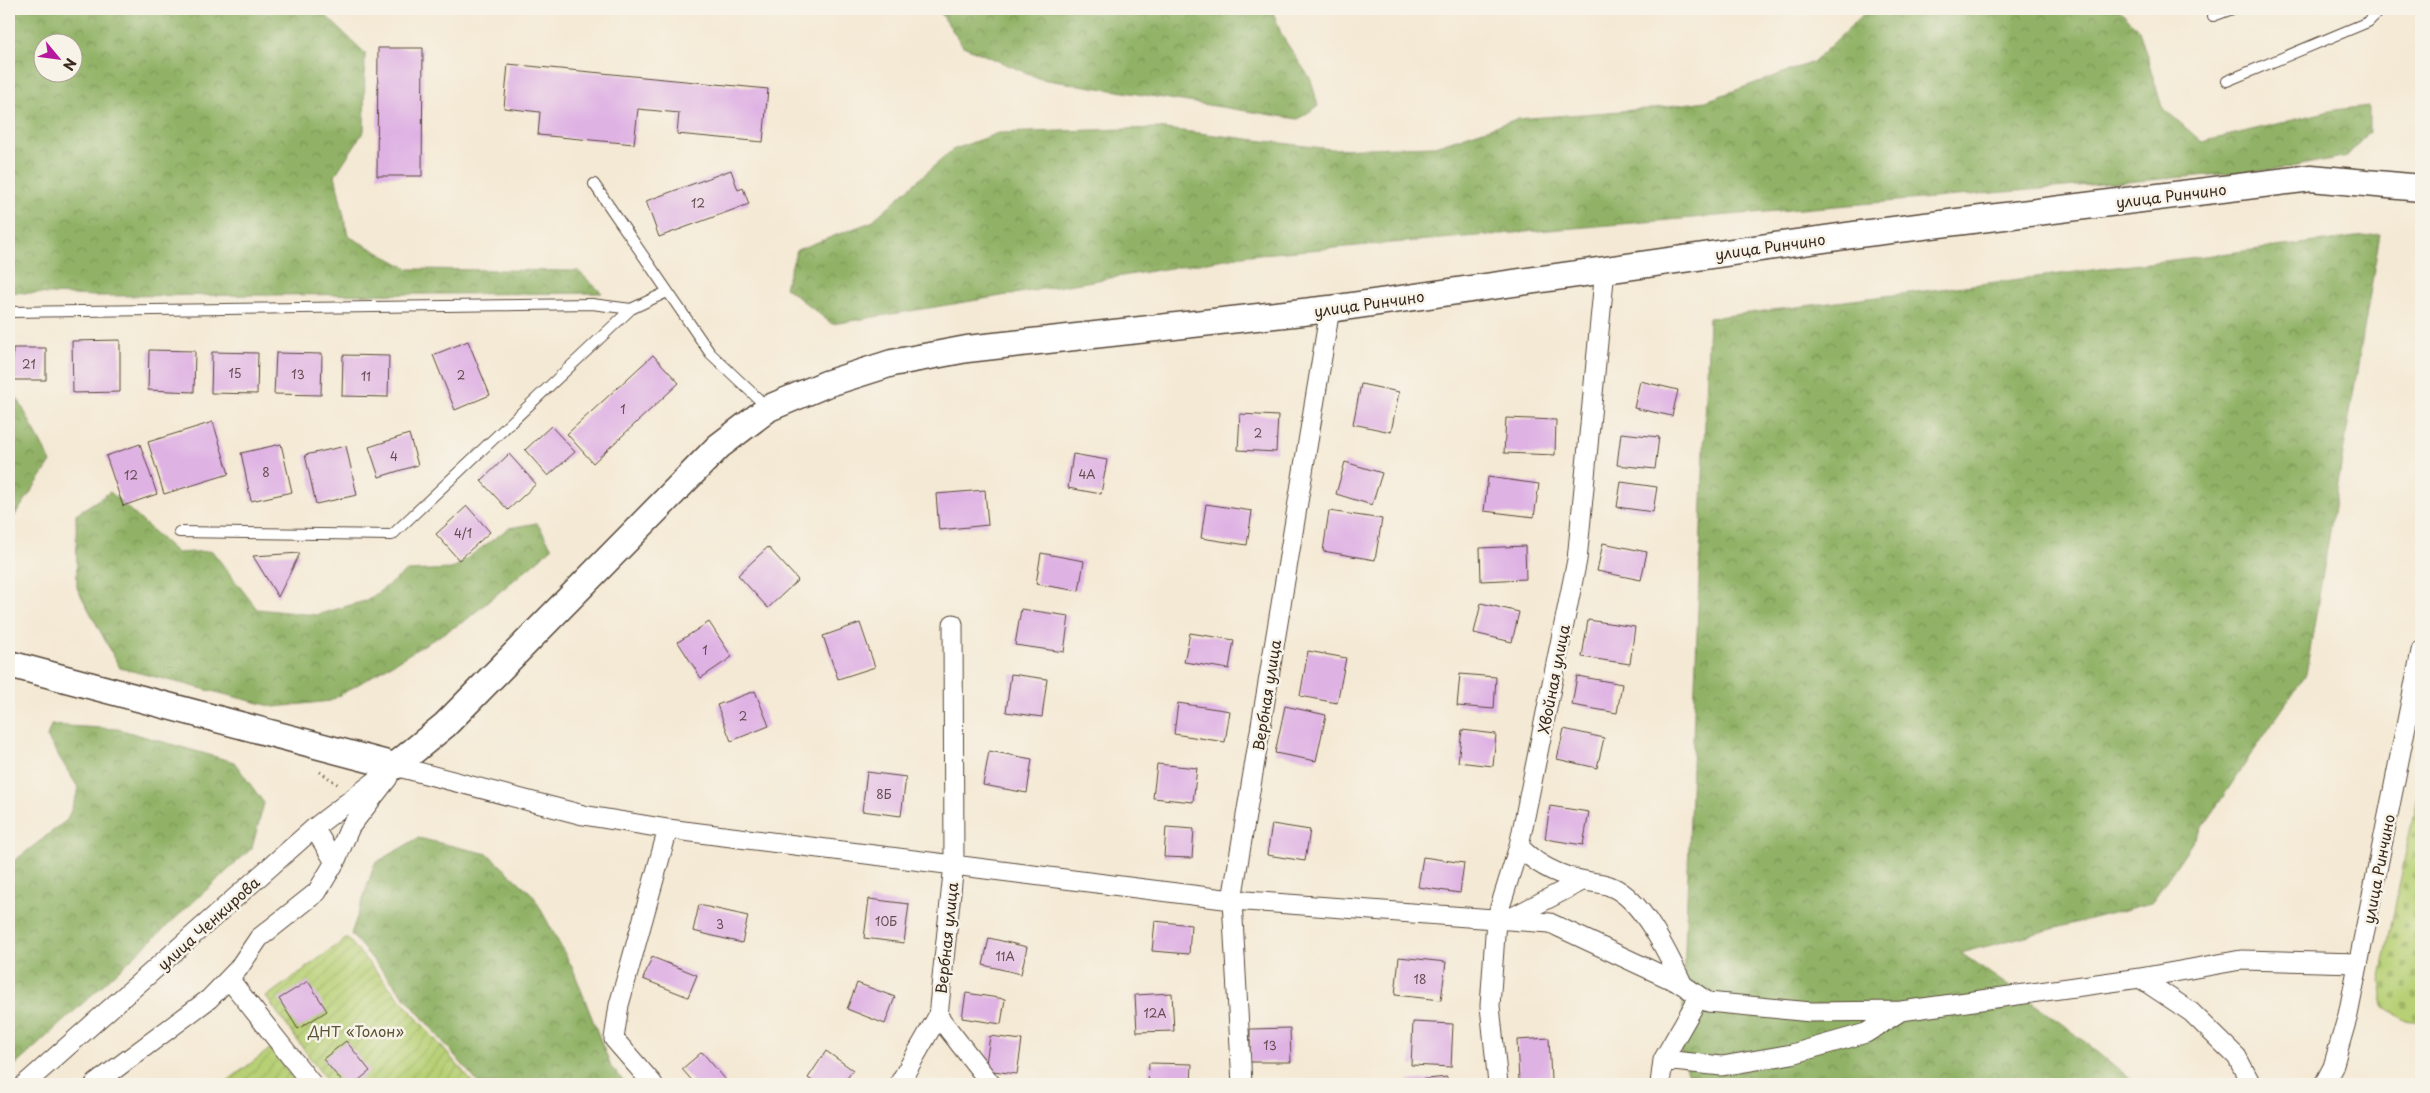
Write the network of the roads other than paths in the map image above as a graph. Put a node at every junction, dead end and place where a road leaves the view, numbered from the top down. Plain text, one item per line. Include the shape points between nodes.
1 (2232, 9) edge
2 (2381, 9) edge
3 (2214, 16) dead end
4 (2227, 81) dead end
5 (594, 184) dead end
6 (2421, 188) edge
7 (1605, 270) junction
8 (667, 292) junction
9 (631, 309) junction
10 (1330, 309) junction
11 (9, 312) edge
12 (769, 408) junction
13 (179, 532) dead end
14 (953, 624) dead end
15 (2421, 651) edge
16 (9, 664) edge
17 (395, 766) junction
18 (314, 828) junction
19 (668, 828) junction
20 (1519, 846) junction
21 (335, 862) junction
22 (954, 864) junction
23 (1582, 880) junction
24 (1504, 896) junction
25 (1552, 896) junction
26 (1232, 900) junction
27 (1501, 920) junction
28 (2358, 963) junction
29 (229, 978) junction
30 (2140, 978) junction
31 (1683, 985) junction
32 (1700, 997) junction
33 (1902, 1011) junction
34 (938, 1016) junction
35 (1663, 1060) junction
36 (2334, 1076) edge
37 (25, 1084) edge
38 (95, 1084) edge
39 (312, 1084) edge
40 (653, 1084) edge
41 (899, 1084) edge
42 (991, 1084) edge
43 (1242, 1084) edge
44 (1498, 1084) edge
45 (1660, 1084) edge
46 (2251, 1084) edge
47 (2324, 1084) edge

1 - 3 lane
2 - 4 lane via 2368,22
5 - 8 lane
6 - 7 street, улица Ринчино via 2311,178 1860,234
7 - 10 street, улица Ринчино
7 - 20 street, Хвойная улица via 1577,560
8 - 9 lane
8 - 12 lane via 710,352
9 - 11 lane via 592,304
9 - 13 lane via 392,535
10 - 12 street, улица Ринчино via 967,349 892,362 826,384
10 - 26 street, Вербная улица
12 - 17 street, улица Ринчино via 719,446 445,724
14 - 22 street, Вербная улица
15 - 28 street, улица Ринчино
16 - 17 street
17 - 18 street, улица Ченкирова
17 - 19 street via 583,815
17 - 21 street via 384,786 350,827
18 - 21 street
18 - 37 street, улица Ченкирова
19 - 22 street
19 - 40 street via 619,1006 614,1039
20 - 23 street via 1543,868
20 - 24 street, Хвойная улица
21 - 29 street via 317,892 259,938
22 - 26 street
22 - 34 street, Вербная улица
23 - 25 street
23 - 31 street via 1612,887 1633,902 1668,954
24 - 25 street
24 - 27 street, Хвойная улица
25 - 27 street
26 - 27 street
26 - 43 street, Вербная улица
27 - 31 street via 1550,923
27 - 44 street, Хвойная улица via 1490,1006
28 - 30 street via 2241,960
28 - 36 street, улица Ринчино
29 - 38 street via 208,999
29 - 39 street
30 - 33 street
30 - 46 street via 2191,1012 2237,1058
31 - 32 street
32 - 33 street via 1708,1002 1811,1012
32 - 35 street
33 - 35 street via 1866,1033 1792,1054 1722,1066
34 - 41 street
34 - 42 street, Вербная улица
35 - 45 street
36 - 47 street, улица Ринчино

